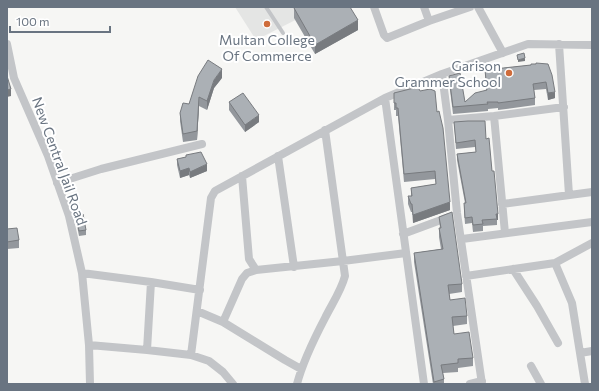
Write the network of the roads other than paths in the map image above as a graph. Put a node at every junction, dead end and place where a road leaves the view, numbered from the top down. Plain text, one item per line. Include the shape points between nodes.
1 (266, 7) edge
2 (374, 7) edge
3 (424, 7) edge
4 (470, 7) edge
5 (478, 7) edge
6 (429, 21) junction
7 (283, 33) dead end
8 (7, 44) edge
9 (560, 44) junction
10 (592, 44) edge
11 (503, 53) junction
12 (8, 56) edge
13 (442, 74) junction
14 (385, 98) junction
15 (564, 106) junction
16 (494, 116) junction
17 (448, 120) junction
18 (325, 130) junction
19 (202, 144) dead end
20 (278, 156) junction
21 (242, 176) junction
22 (57, 183) junction
23 (592, 192) edge
24 (569, 195) junction
25 (502, 204) junction
26 (457, 213) junction
27 (592, 222) edge
28 (505, 233) junction
29 (403, 234) junction
30 (462, 239) junction
31 (592, 243) edge
32 (406, 253) junction
33 (343, 261) junction
34 (555, 263) junction
35 (294, 267) junction
36 (513, 269) junction
37 (256, 270) junction
38 (82, 273) junction
39 (466, 276) junction
40 (151, 282) junction
41 (200, 290) junction
42 (197, 311) junction
43 (223, 322) junction
44 (558, 342) dead end
45 (88, 346) junction
46 (147, 350) junction
47 (592, 351) edge
48 (580, 353) junction
49 (191, 355) junction
50 (531, 366) dead end
51 (301, 369) junction
52 (482, 382) edge
53 (587, 382) edge
54 (90, 384) edge
55 (233, 384) edge
56 (298, 384) edge
57 (424, 384) edge
58 (470, 384) edge
59 (541, 384) edge

1 - 7 lane
2 - 6 street via 387,38
3 - 6 street
4 - 6 street
5 - 11 street
8 - 12 street, New Central Jail Road
9 - 10 street
9 - 11 street via 528,44
9 - 15 street
11 - 13 street
12 - 22 street, New Central Jail Road via 14,78
13 - 14 street
13 - 17 street
14 - 18 street
14 - 29 street
15 - 16 street
15 - 24 street
16 - 17 street
16 - 25 street
17 - 26 street
18 - 20 street
18 - 33 street
19 - 22 street via 101,169
20 - 21 street
20 - 35 street
21 - 37 street via 250,259
21 - 41 street via 216,191 211,198
22 - 38 street, New Central Jail Road via 69,216
23 - 24 street
24 - 25 street
25 - 28 street
26 - 29 street
26 - 30 street
27 - 28 street
28 - 30 street
29 - 32 street
30 - 39 street
31 - 34 street
32 - 33 street
32 - 57 street
33 - 35 street
33 - 51 street via 343,286 324,319
34 - 36 street
34 - 48 street via 572,303
35 - 37 street
36 - 39 street
36 - 44 street
37 - 43 street via 247,273 242,279
38 - 40 street
38 - 45 street, New Central Jail Road
39 - 52 street
40 - 41 street
40 - 46 street
41 - 42 street
42 - 43 street
42 - 49 street
43 - 51 street
45 - 46 street
45 - 54 street, New Central Jail Road
46 - 49 street
47 - 48 street
48 - 53 street
49 - 55 street via 209,361
50 - 59 street
51 - 56 street
52 - 58 street

